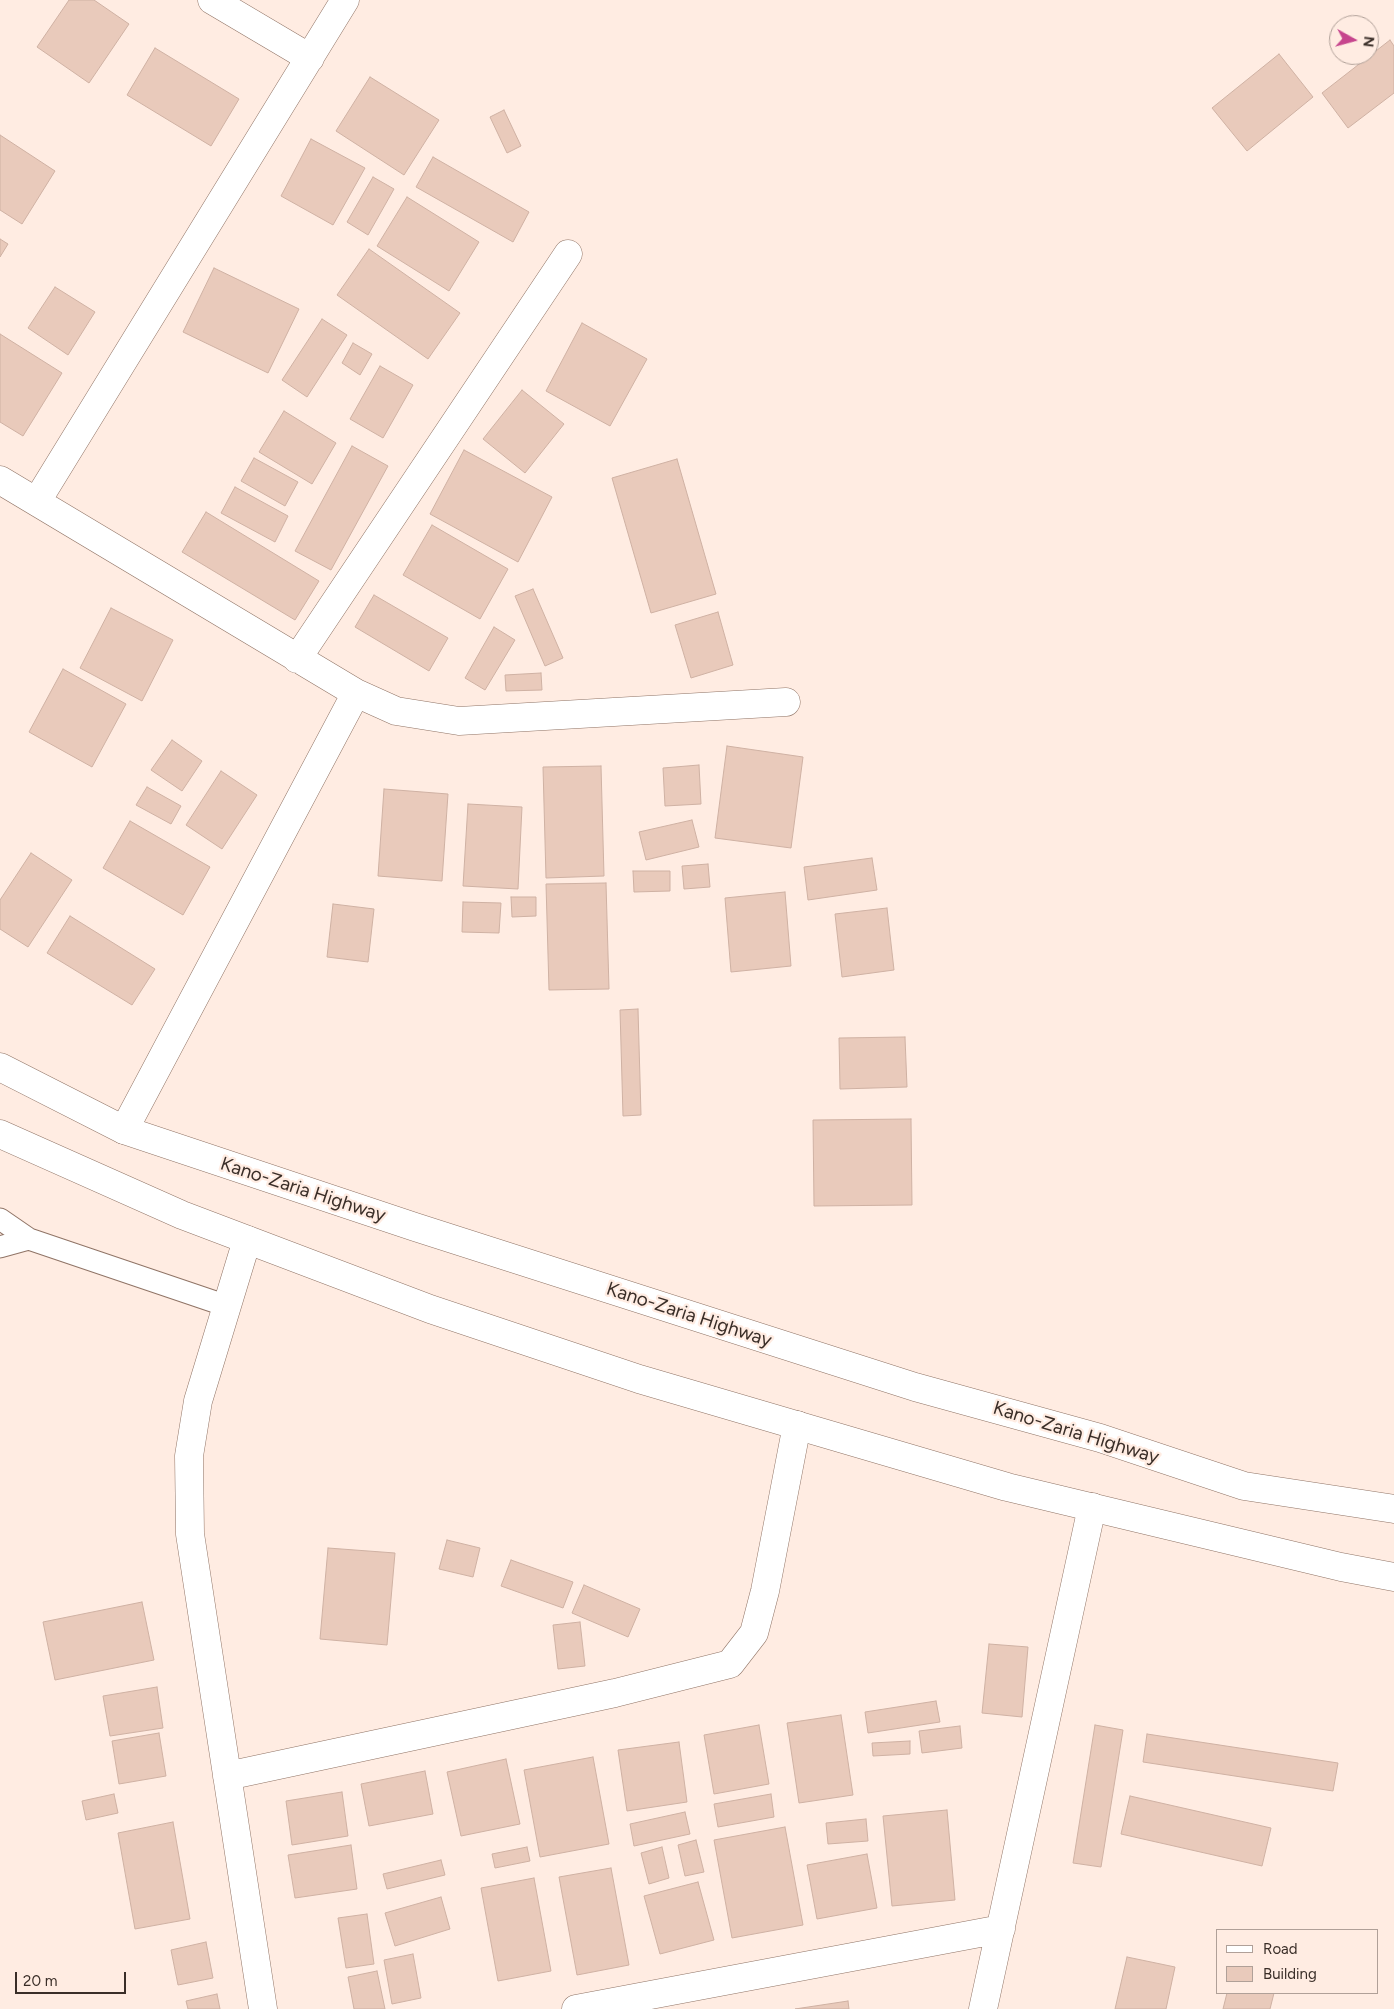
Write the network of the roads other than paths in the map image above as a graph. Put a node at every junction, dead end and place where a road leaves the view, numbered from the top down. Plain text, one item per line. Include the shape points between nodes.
1 (212, 0) edge
2 (346, 0) edge
3 (310, 58) junction
4 (568, 254) dead end
5 (0, 480) edge
6 (38, 501) junction
7 (297, 659) junction
8 (356, 694) junction
9 (786, 702) dead end
10 (0, 1067) edge
11 (124, 1130) junction
12 (0, 1134) edge
13 (0, 1219) edge
14 (30, 1239) junction
15 (247, 1240) junction
16 (0, 1247) edge
17 (227, 1306) junction
18 (797, 1425) junction
19 (1092, 1507) junction
20 (1394, 1509) edge
21 (1394, 1577) edge
22 (227, 1776) junction
23 (1001, 1929) junction
24 (263, 2009) edge
25 (576, 2009) edge
26 (983, 2009) edge

1 - 3 main road
2 - 3 main road
3 - 6 main road
4 - 7 main road
5 - 6 main road
6 - 7 main road
7 - 8 main road
8 - 9 main road via 396,711 459,721
8 - 11 main road
10 - 11 main road, Kano-Zaria Highway
11 - 20 main road, Kano-Zaria Highway via 915,1387 1100,1438 1244,1486
12 - 15 main road via 182,1215
13 - 14 lane
14 - 16 lane
14 - 17 lane
15 - 17 main road
15 - 18 main road via 430,1309 639,1379
17 - 22 main road via 198,1401 189,1456 190,1534
18 - 19 main road via 1007,1487
18 - 22 main road via 754,1633 730,1664 615,1693
19 - 21 main road
19 - 23 main road
22 - 24 main road
23 - 25 main road
23 - 26 main road

